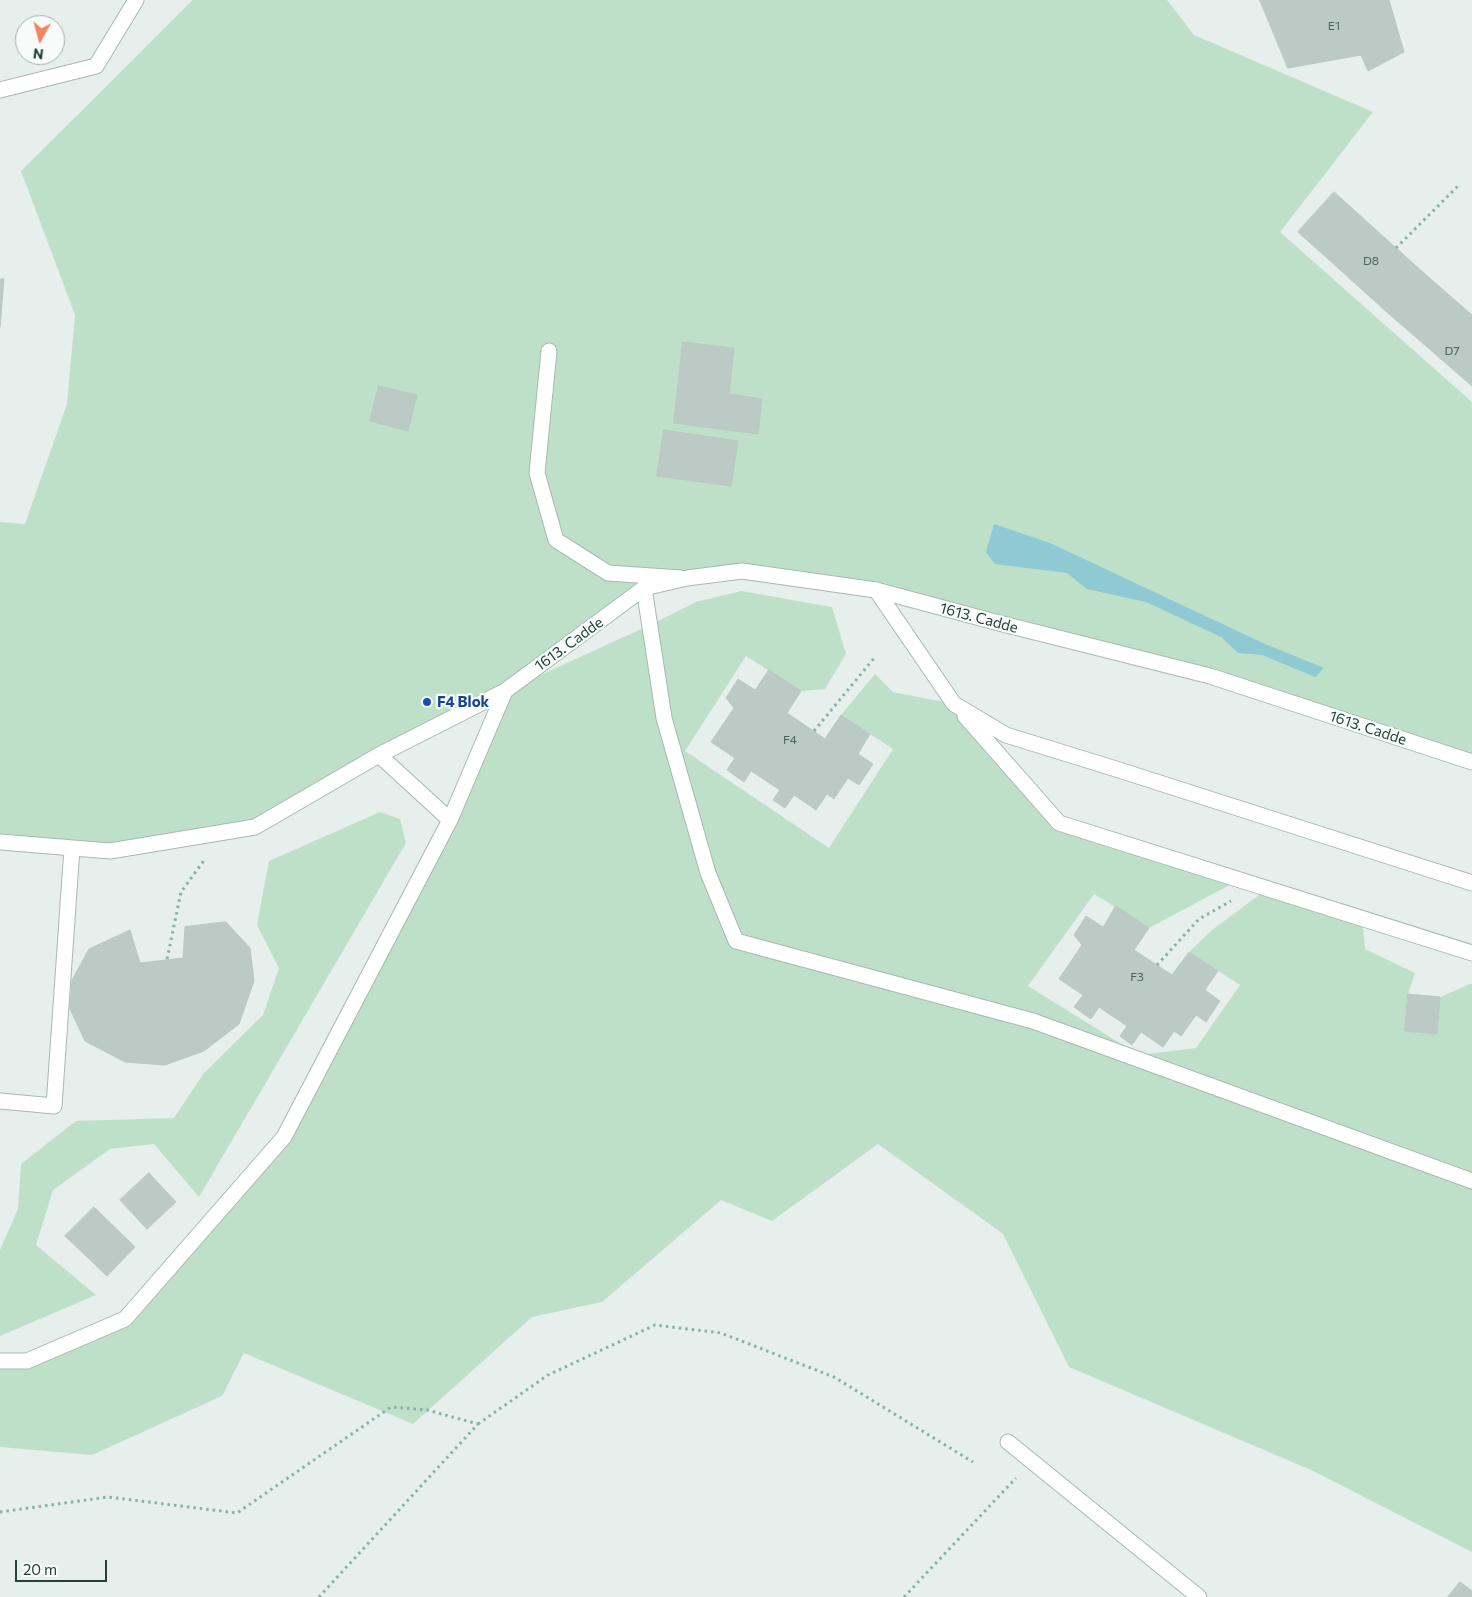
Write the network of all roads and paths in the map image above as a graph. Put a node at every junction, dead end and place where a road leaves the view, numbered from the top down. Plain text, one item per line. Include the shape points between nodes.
1 (136, 0) edge
2 (0, 90) edge
3 (1460, 184) dead end
4 (1396, 248) dead end
5 (549, 351) dead end
6 (687, 578) junction
7 (644, 588) junction
8 (876, 590) junction
9 (876, 657) dead end
10 (505, 691) junction
11 (954, 704) junction
12 (814, 731) dead end
13 (379, 755) junction
14 (1472, 762) edge
15 (450, 820) junction
16 (224, 832) junction
17 (0, 842) edge
18 (72, 848) junction
19 (1472, 883) edge
20 (1257, 885) junction
21 (1472, 954) edge
22 (167, 959) dead end
23 (1157, 965) dead end
24 (0, 1100) edge
25 (1472, 1181) edge
26 (0, 1361) edge
27 (478, 1424) junction
28 (1008, 1442) dead end
29 (1032, 1461) junction
30 (973, 1462) dead end
31 (0, 1512) edge
32 (319, 1597) edge
33 (904, 1597) edge
34 (1199, 1597) edge

1 - 2 street via 96,66
3 - 4 path
5 - 6 street via 537,473 556,540 608,573
6 - 7 street, 1613. Cadde
6 - 8 street, 1613. Cadde via 742,571
7 - 10 street, 1613. Cadde
7 - 25 street via 664,718 708,873 736,941 1033,1021
8 - 11 street
8 - 14 street, 1613. Cadde via 1210,676
9 - 12 path
10 - 13 street, 1613. Cadde
10 - 15 street
11 - 19 street via 1006,736
11 - 20 street via 1060,823
13 - 15 street
13 - 16 street, 1613. Cadde via 255,827
15 - 26 street via 284,1137 125,1319 27,1361
16 - 18 street, 1613. Cadde via 110,851
16 - 22 path via 181,892
17 - 18 street, 1613. Cadde
18 - 24 street via 54,1106
20 - 21 street
20 - 23 path via 1199,919
27 - 30 path via 548,1375 655,1325 721,1333 834,1377
27 - 31 path via 427,1410 391,1407 237,1512 108,1497
27 - 32 path
28 - 29 street
29 - 33 path
29 - 34 street

